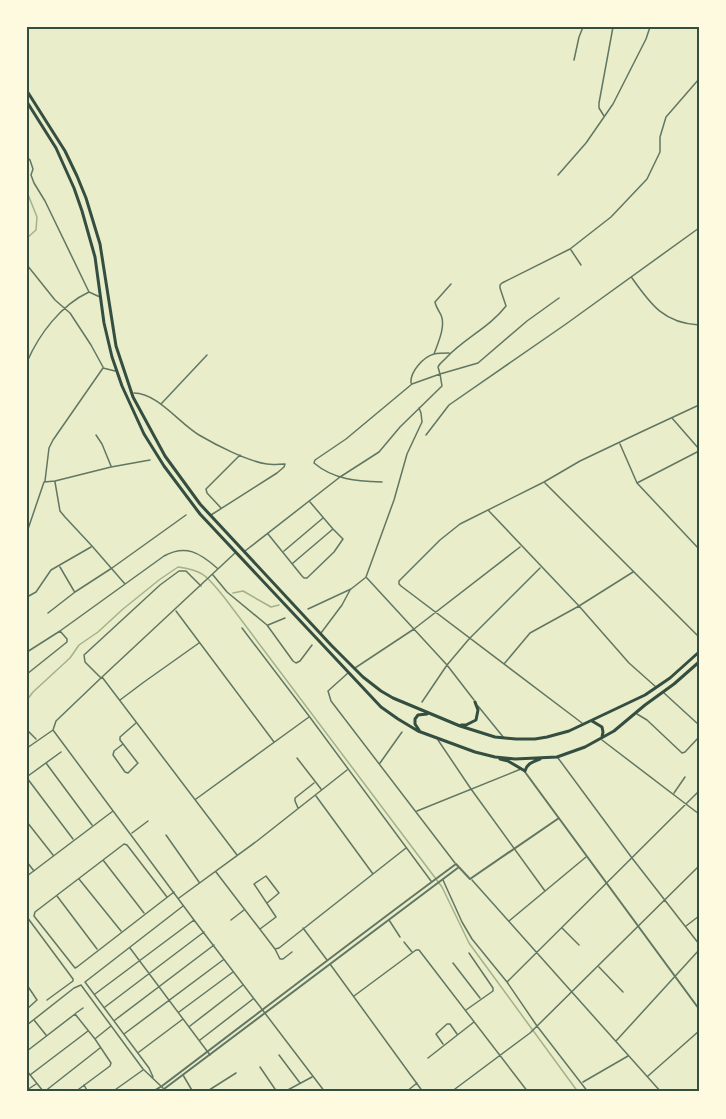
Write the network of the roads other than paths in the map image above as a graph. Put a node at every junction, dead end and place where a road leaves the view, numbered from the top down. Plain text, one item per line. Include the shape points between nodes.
1 (583, 27) edge
2 (613, 27) edge
3 (650, 27) edge
4 (574, 60) dead end
5 (699, 79) edge
6 (27, 91) edge
7 (27, 102) edge
8 (604, 116) junction
9 (27, 157) edge
10 (558, 175) dead end
11 (699, 228) edge
12 (570, 249) junction
13 (27, 265) edge
14 (581, 265) dead end
15 (631, 277) junction
16 (452, 284) dead end
17 (89, 292) junction
18 (101, 297) junction
19 (560, 298) dead end
20 (64, 308) junction
21 (699, 325) edge
22 (450, 352) junction
23 (434, 354) junction
24 (207, 355) dead end
25 (27, 362) edge
26 (103, 368) junction
27 (117, 372) junction
28 (440, 374) junction
29 (412, 384) junction
30 (132, 393) junction
31 (161, 405) junction
32 (699, 405) edge
33 (418, 408) junction
34 (672, 418) junction
35 (96, 435) dead end
36 (426, 435) dead end
37 (619, 443) junction
38 (699, 450) edge
39 (240, 455) junction
40 (150, 460) dead end
41 (111, 467) junction
42 (340, 477) junction
43 (55, 481) junction
44 (44, 482) junction
45 (382, 482) dead end
46 (544, 482) junction
47 (637, 483) junction
48 (310, 501) junction
49 (221, 509) junction
50 (488, 510) junction
51 (186, 515) dead end
52 (210, 515) junction
53 (323, 518) junction
54 (333, 530) junction
55 (27, 532) edge
56 (267, 534) junction
57 (521, 545) junction
58 (92, 546) junction
59 (699, 549) edge
60 (244, 551) junction
61 (283, 551) junction
62 (236, 552) junction
63 (292, 563) junction
64 (59, 565) junction
65 (541, 567) junction
66 (112, 568) junction
67 (218, 569) junction
68 (633, 571) junction
69 (211, 575) junction
70 (366, 577) junction
71 (126, 585) junction
72 (202, 585) junction
73 (351, 589) junction
74 (75, 592) junction
75 (27, 597) edge
76 (579, 606) junction
77 (175, 609) junction
78 (308, 609) dead end
79 (437, 612) junction
80 (48, 613) dead end
81 (285, 618) dead end
82 (267, 625) junction
83 (242, 628) dead end
84 (414, 629) junction
85 (60, 631) junction
86 (321, 634) junction
87 (699, 637) edge
88 (469, 639) junction
89 (200, 643) junction
90 (312, 645) dead end
91 (27, 652) edge
92 (699, 652) edge
93 (699, 662) edge
94 (447, 665) junction
95 (504, 665) junction
96 (354, 669) junction
97 (348, 673) junction
98 (27, 674) edge
99 (101, 677) junction
100 (657, 688) junction
101 (663, 692) junction
102 (120, 701) junction
103 (422, 702) dead end
104 (476, 702) junction
105 (635, 713) junction
106 (432, 714) junction
107 (309, 716) junction
108 (592, 721) junction
109 (136, 723) junction
110 (456, 724) junction
111 (584, 724) junction
112 (699, 724) edge
113 (27, 730) edge
114 (53, 730) junction
115 (402, 732) dead end
116 (424, 733) junction
117 (699, 737) edge
118 (437, 738) junction
119 (504, 738) junction
120 (601, 739) junction
121 (37, 740) junction
122 (274, 742) junction
123 (123, 744) junction
124 (27, 747) edge
125 (61, 752) dead end
126 (495, 757) junction
127 (546, 757) junction
128 (557, 757) junction
129 (297, 758) dead end
130 (46, 763) junction
131 (379, 763) junction
132 (348, 769) junction
133 (521, 769) junction
134 (525, 771) junction
135 (27, 777) edge
136 (685, 777) dead end
137 (315, 782) junction
138 (471, 789) junction
139 (322, 790) junction
140 (699, 791) edge
141 (673, 794) junction
142 (315, 795) junction
143 (195, 800) junction
144 (686, 804) junction
145 (299, 808) junction
146 (113, 810) junction
147 (416, 811) junction
148 (699, 814) edge
149 (559, 818) junction
150 (148, 821) dead end
151 (27, 822) edge
152 (93, 826) junction
153 (131, 834) junction
154 (166, 835) dead end
155 (74, 840) junction
156 (406, 848) junction
157 (513, 849) junction
158 (237, 855) junction
159 (53, 856) junction
160 (587, 856) junction
161 (632, 858) junction
162 (102, 860) junction
163 (27, 862) edge
164 (456, 864) junction
165 (699, 866) edge
166 (459, 867) junction
167 (34, 871) junction
168 (216, 871) junction
169 (373, 874) junction
170 (27, 876) edge
171 (79, 878) junction
172 (470, 879) junction
173 (442, 880) junction
174 (432, 882) junction
175 (199, 883) junction
176 (606, 884) junction
177 (545, 891) junction
178 (174, 892) junction
179 (57, 895) junction
180 (167, 897) junction
181 (178, 898) junction
182 (665, 899) junction
183 (267, 903) junction
184 (184, 906) junction
185 (245, 909) junction
186 (145, 914) junction
187 (699, 916) edge
188 (27, 918) edge
189 (194, 920) junction
190 (231, 920) dead end
191 (388, 920) junction
192 (508, 921) junction
193 (639, 926) junction
194 (685, 926) junction
195 (562, 927) junction
196 (303, 928) junction
197 (260, 929) junction
198 (121, 932) junction
199 (204, 933) junction
200 (400, 937) dead end
201 (404, 942) dead end
202 (699, 944) edge
203 (214, 945) junction
204 (579, 945) dead end
205 (130, 947) junction
206 (275, 949) junction
207 (98, 950) junction
208 (699, 950) edge
209 (292, 952) dead end
210 (412, 953) junction
211 (536, 953) junction
212 (469, 954) dead end
213 (140, 960) junction
214 (224, 960) junction
215 (327, 960) junction
216 (453, 963) dead end
217 (330, 964) junction
218 (598, 966) junction
219 (234, 972) junction
220 (150, 974) junction
221 (675, 976) junction
222 (507, 982) junction
223 (27, 985) edge
224 (243, 985) junction
225 (159, 986) junction
226 (572, 992) junction
227 (623, 992) dead end
228 (94, 994) junction
229 (354, 996) junction
230 (254, 999) junction
231 (481, 999) junction
232 (47, 1000) dead end
233 (169, 1000) junction
234 (83, 1008) dead end
235 (104, 1008) junction
236 (27, 1009) edge
237 (699, 1009) edge
238 (465, 1010) junction
239 (264, 1011) junction
240 (179, 1013) junction
241 (75, 1014) junction
242 (183, 1019) junction
243 (34, 1020) junction
244 (114, 1020) junction
245 (474, 1022) junction
246 (112, 1025) junction
247 (27, 1026) edge
248 (536, 1026) junction
249 (189, 1027) junction
250 (88, 1031) junction
251 (699, 1031) edge
252 (124, 1034) junction
253 (458, 1035) junction
254 (46, 1036) junction
255 (95, 1039) junction
256 (199, 1040) junction
257 (616, 1041) junction
258 (444, 1046) junction
259 (101, 1047) junction
260 (27, 1051) edge
261 (138, 1053) junction
262 (209, 1053) junction
263 (279, 1055) dead end
264 (500, 1056) junction
265 (629, 1056) junction
266 (428, 1058) dead end
267 (260, 1067) dead end
268 (143, 1069) junction
269 (27, 1071) edge
270 (182, 1073) junction
271 (236, 1073) dead end
272 (30, 1075) junction
273 (312, 1076) junction
274 (647, 1076) junction
275 (153, 1077) junction
276 (37, 1083) junction
277 (300, 1083) junction
278 (417, 1083) junction
279 (581, 1083) junction
280 (84, 1085) junction
281 (162, 1086) junction
282 (164, 1089) junction
283 (27, 1090) edge
284 (44, 1092) edge
285 (75, 1092) edge
286 (88, 1092) edge
287 (112, 1092) edge
288 (152, 1092) edge
289 (160, 1092) edge
290 (193, 1092) edge
291 (206, 1092) edge
292 (277, 1092) edge
293 (284, 1092) edge
294 (325, 1092) edge
295 (406, 1092) edge
296 (423, 1092) edge
297 (451, 1092) edge
298 (528, 1092) edge
299 (588, 1092) edge
300 (661, 1092) edge

1 - 4 street
2 - 8 street via 599,103
3 - 8 street
5 - 12 street via 666,117 660,152 647,179 610,218
6 - 30 highway via 65,151 86,198 100,244 116,346
7 - 18 highway via 56,148 74,188 95,256
8 - 10 street
9 - 17 street via 34,183
11 - 15 street
12 - 14 street
12 - 22 street via 502,283 506,306 503,310
13 - 20 street
15 - 21 street via 664,316
15 - 36 street via 449,405
16 - 23 street via 435,302 443,321
17 - 18 street
17 - 20 street
18 - 27 highway via 106,336
19 - 28 street via 478,363
20 - 25 street
20 - 26 street
22 - 23 street
22 - 28 street via 438,365
23 - 29 street via 416,368
24 - 31 street
26 - 27 street
26 - 44 street via 53,440
27 - 62 highway via 156,454 193,506
28 - 29 street
28 - 33 street via 442,386
29 - 42 street via 315,460 316,465
30 - 31 street via 140,393
30 - 52 highway via 165,456
31 - 39 street via 201,436
32 - 34 street
33 - 42 street via 379,452
33 - 70 street via 422,422 407,454
34 - 37 street
34 - 38 street
35 - 41 street
37 - 46 street
37 - 47 street
38 - 47 street
39 - 49 street via 206,489
39 - 49 street via 264,464 285,464
40 - 41 street
41 - 43 street
42 - 45 street
42 - 48 street
43 - 44 street
43 - 58 street via 60,511
44 - 55 street
46 - 50 street
46 - 68 street
47 - 59 street
48 - 53 street
48 - 56 street
49 - 52 street
50 - 57 street
50 - 79 street via 460,524 399,581
51 - 66 street
52 - 60 highway
53 - 54 street
53 - 61 street
54 - 63 street
54 - 63 street via 343,541 307,578
56 - 60 street
56 - 61 street
57 - 65 street
57 - 79 street
58 - 64 street
58 - 66 street
60 - 86 highway
61 - 63 street
62 - 67 street
62 - 97 highway
64 - 74 street
64 - 75 street
65 - 76 street
65 - 88 street
66 - 71 street
66 - 74 street
67 - 69 street
67 - 71 street via 199,554 173,551
68 - 76 street
68 - 87 street
69 - 72 street
69 - 82 street
70 - 73 street
70 - 84 street
71 - 85 street
72 - 77 street
72 - 99 street via 179,571 153,592 84,655 85,662
73 - 78 street
73 - 86 street
74 - 80 street
76 - 95 street via 530,633
76 - 100 street via 629,663
77 - 89 street
77 - 99 street
79 - 84 street
79 - 88 street
81 - 82 street
82 - 90 street via 296,663
83 - 107 street
84 - 94 street
84 - 96 street
85 - 91 street
85 - 98 street via 67,642
86 - 96 highway
88 - 94 street
88 - 95 street
89 - 102 street
89 - 122 street
92 - 100 highway
93 - 101 highway
94 - 103 street
94 - 104 street
95 - 111 street
96 - 106 highway via 387,695
97 - 116 highway via 381,707
97 - 131 street via 328,695
99 - 102 street
99 - 114 street via 56,721
100 - 108 highway
101 - 105 highway
101 - 112 street
102 - 109 street
104 - 110 highway via 476,720
104 - 119 street
105 - 117 street via 682,753
105 - 120 highway
106 - 110 highway
106 - 116 highway via 423,713 416,718 415,724
107 - 122 street
107 - 132 street
108 - 111 highway
108 - 120 highway via 602,727
109 - 123 street via 121,735
109 - 143 street
110 - 119 highway
111 - 119 highway via 547,737
113 - 121 street
114 - 121 street
114 - 146 street
115 - 131 street
116 - 118 highway
118 - 126 highway
118 - 138 street
120 - 128 highway
120 - 141 street
121 - 124 street
122 - 143 street
123 - 123 street via 138,763 128,773 113,755
125 - 130 street
126 - 127 highway
126 - 133 highway
127 - 128 highway
127 - 134 highway via 530,762
128 - 161 street
129 - 137 street
130 - 135 street
130 - 152 street
131 - 147 street
132 - 139 street
132 - 156 street
133 - 134 highway
133 - 138 street
134 - 149 street
135 - 155 street
136 - 141 street
137 - 139 street
137 - 145 street via 295,798
138 - 147 street
138 - 157 street
139 - 142 street
140 - 144 street
141 - 144 street
142 - 145 street
142 - 169 street
143 - 158 street
144 - 148 street
144 - 161 street
145 - 158 street
146 - 152 street
146 - 153 street
147 - 164 street
149 - 157 street
149 - 160 street
150 - 153 street
151 - 159 street
152 - 155 street
153 - 178 street
154 - 175 street
155 - 159 street
156 - 169 street
156 - 174 street
157 - 172 street
157 - 177 street
158 - 168 street
159 - 167 street
160 - 176 street
160 - 177 street
161 - 176 street
161 - 182 street
162 - 171 street
162 - 180 street via 126,844
162 - 186 street
163 - 167 street
164 - 166 street
164 - 174 street
165 - 182 street
166 - 172 street
166 - 173 street
167 - 170 street
168 - 175 street
168 - 185 street
169 - 196 street
171 - 179 street
171 - 198 street
172 - 192 street
173 - 191 street
173 - 222 street via 472,939
174 - 215 street
175 - 181 street
176 - 193 street
176 - 195 street
177 - 192 street
178 - 180 street
178 - 181 street
179 - 207 street
179 - 207 street via 34,916 75,968
180 - 186 street
181 - 184 street
182 - 193 street
182 - 194 street
183 - 183 street via 254,884 266,876 279,893
183 - 197 street via 276,917
184 - 189 street
184 - 205 street
185 - 190 street
185 - 197 street
186 - 198 street
187 - 194 street
188 - 232 street via 73,979
189 - 199 street
189 - 213 street
191 - 200 street
191 - 217 street
192 - 211 street
193 - 218 street
193 - 221 street
194 - 202 street
195 - 204 street
195 - 211 street
196 - 206 street
196 - 215 street
197 - 206 street
198 - 207 street
199 - 203 street
199 - 220 street
201 - 210 street
203 - 214 street
203 - 225 street
205 - 213 street
205 - 228 street via 85,982
206 - 209 street via 280,959
208 - 221 street
210 - 229 street
210 - 238 street via 419,950
211 - 222 street
211 - 226 street
212 - 231 street via 494,988
213 - 220 street
213 - 228 street
214 - 219 street
214 - 233 street
215 - 217 street
215 - 239 street
216 - 231 street
217 - 229 street
217 - 239 street
218 - 226 street
218 - 227 street
219 - 224 street
219 - 240 street
220 - 225 street
220 - 235 street
221 - 237 street
221 - 257 street
222 - 248 street
223 - 236 street via 37,1000
224 - 230 street
224 - 249 street
225 - 233 street
225 - 244 street
226 - 248 street
226 - 257 street
228 - 235 street
229 - 278 street
230 - 239 street
230 - 256 street
231 - 238 street
233 - 240 street
233 - 252 street
234 - 241 street
235 - 244 street
238 - 245 street
239 - 262 street
239 - 273 street
240 - 242 street
241 - 250 street
241 - 254 street
242 - 249 street
242 - 261 street
243 - 246 street via 81,985
243 - 247 street
243 - 254 street
244 - 252 street
245 - 253 street
245 - 264 street
246 - 255 street
246 - 268 street
248 - 264 street
248 - 279 street
249 - 256 street
250 - 255 street
250 - 272 street
251 - 274 street
252 - 261 street
253 - 258 street
253 - 258 street via 447,1024 436,1034
254 - 260 street
255 - 259 street
256 - 262 street
257 - 265 street
258 - 266 street
259 - 280 street via 110,1066
259 - 284 street
261 - 275 street
262 - 270 street
263 - 277 street
264 - 297 street
264 - 298 street
265 - 274 street
265 - 279 street
267 - 292 street
268 - 275 street
268 - 287 street
269 - 272 street
270 - 281 street
270 - 282 street
270 - 290 street
271 - 291 street
272 - 276 street
273 - 277 street
273 - 294 street
274 - 300 street
275 - 281 street
276 - 283 street
276 - 284 street
277 - 293 street
278 - 295 street
278 - 296 street
279 - 299 street
280 - 285 street
280 - 286 street
281 - 282 street
281 - 288 street
282 - 289 street

